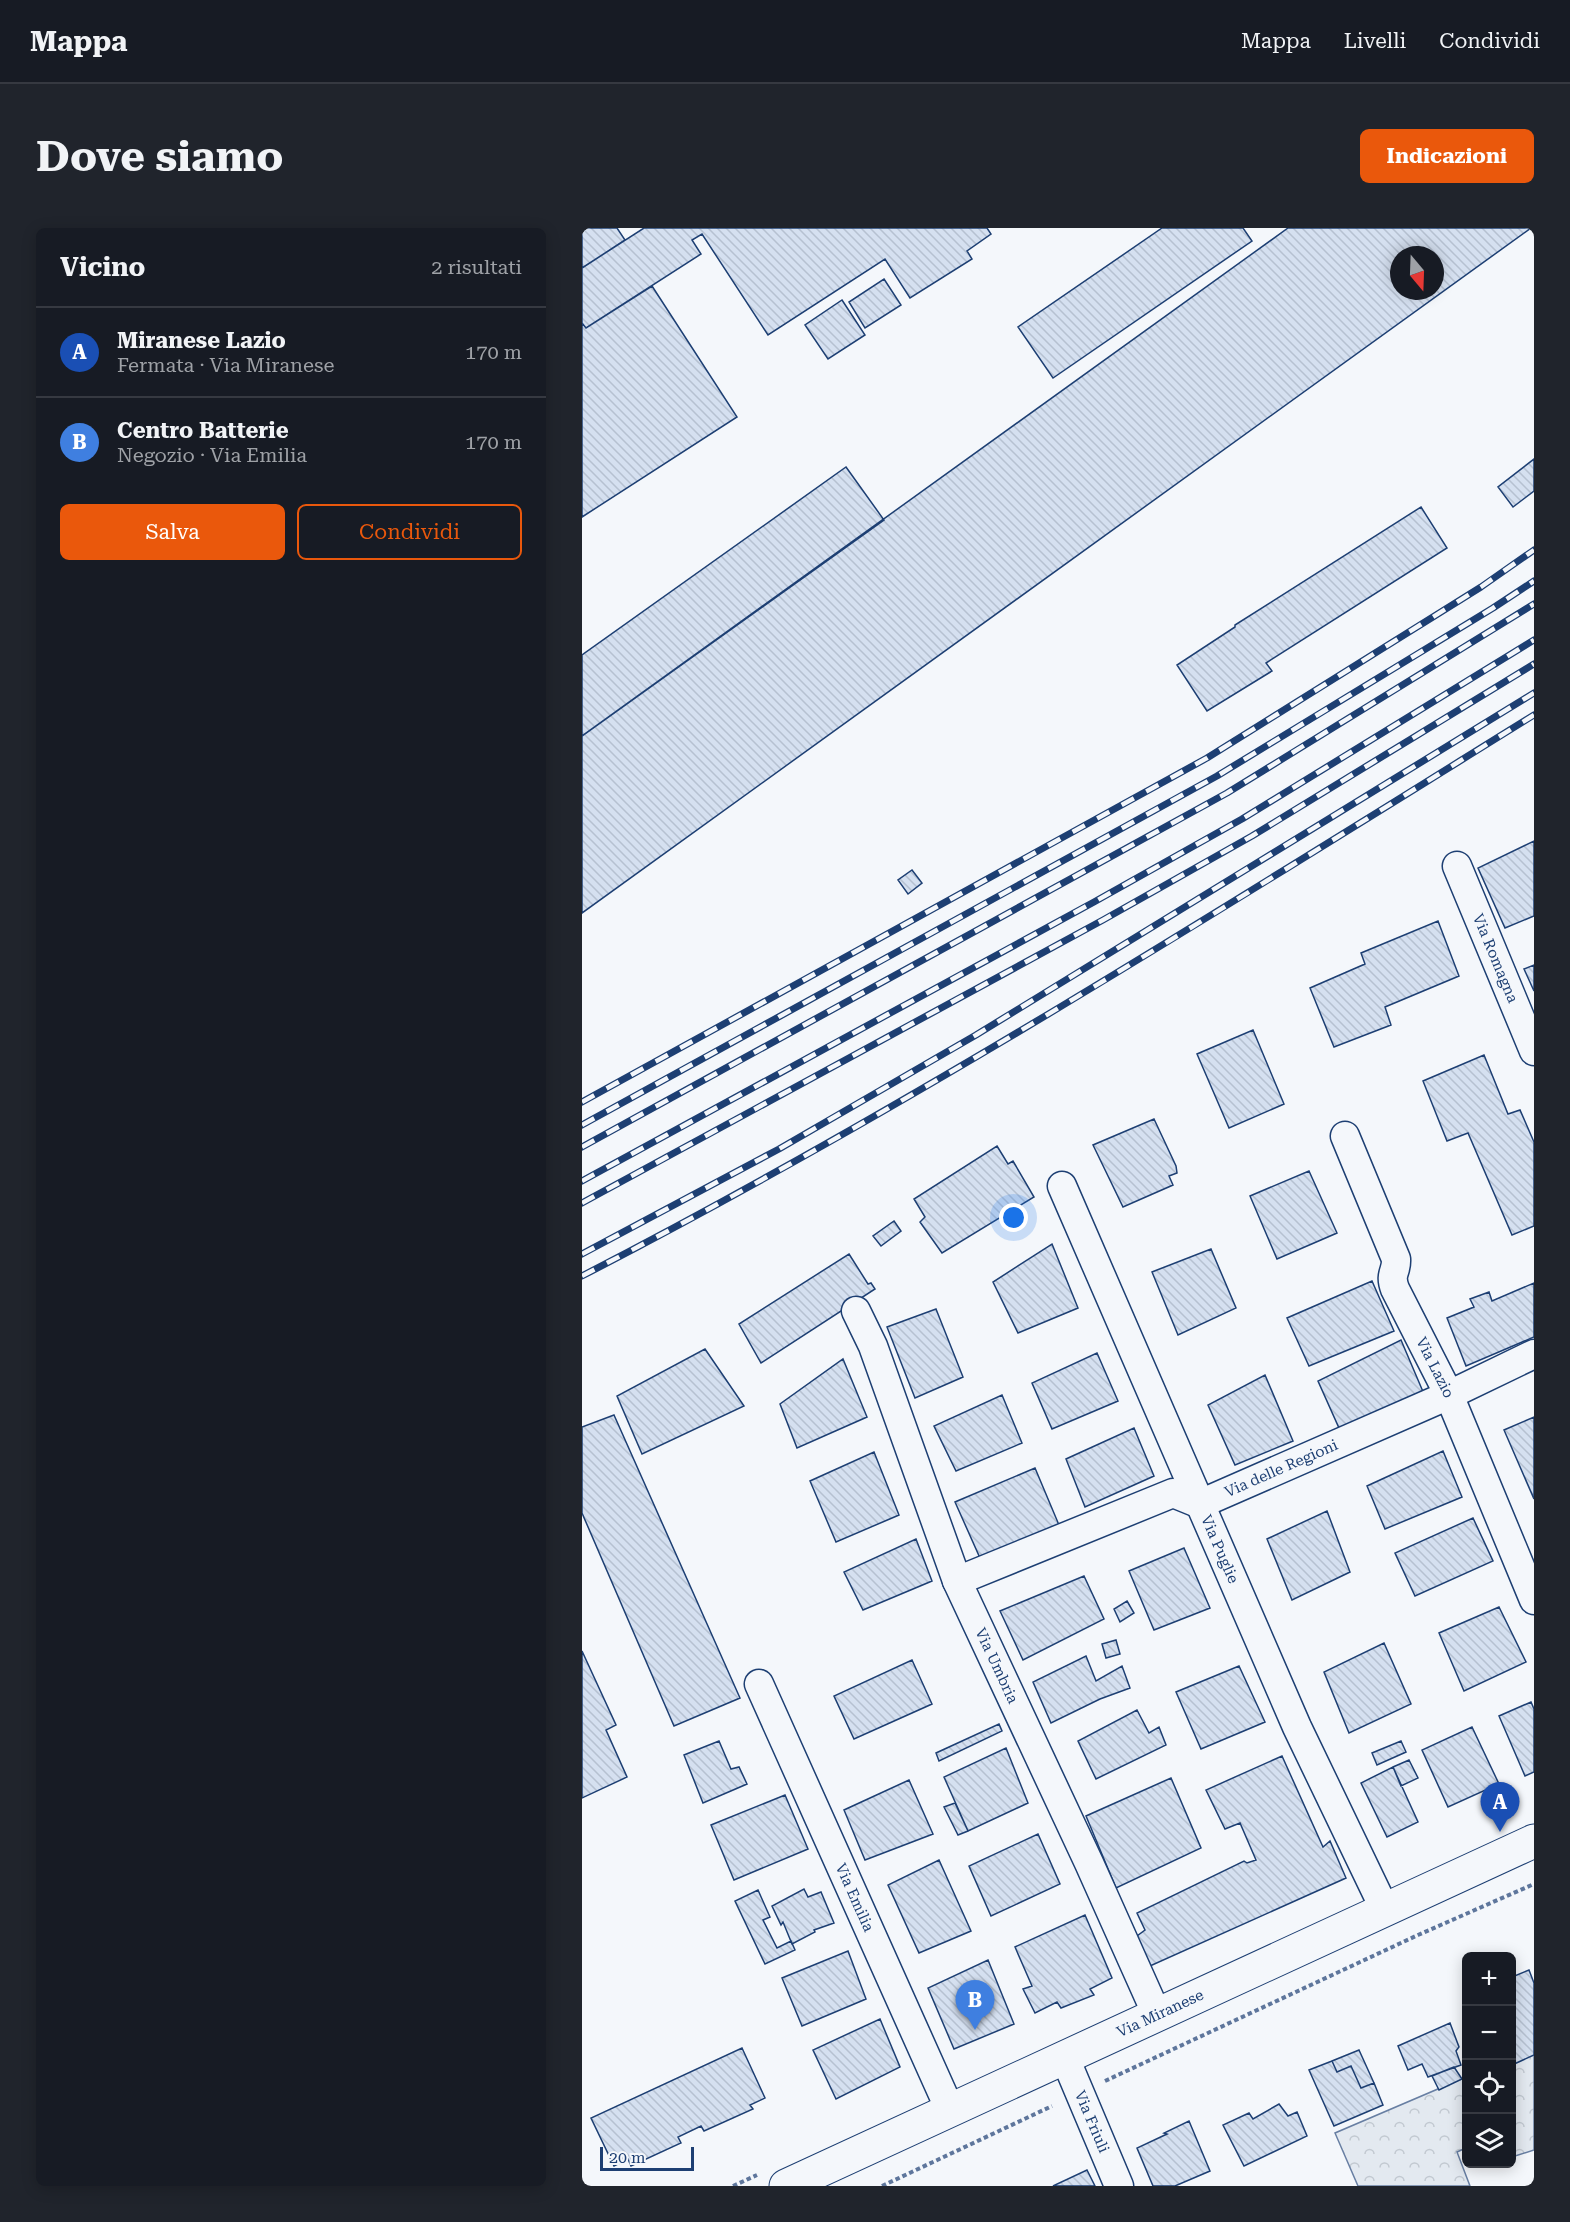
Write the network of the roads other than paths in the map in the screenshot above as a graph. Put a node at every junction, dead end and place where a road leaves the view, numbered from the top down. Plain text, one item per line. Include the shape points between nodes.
1 (1457, 866) dead end
2 (1534, 1051) edge
3 (1345, 1136) dead end
4 (1062, 1186) dead end
5 (856, 1311) dead end
6 (1534, 1354) edge
7 (1449, 1395) junction
8 (1200, 1504) junction
9 (957, 1581) junction
10 (1534, 1600) edge
11 (759, 1684) dead end
12 (1534, 1841) edge
13 (1385, 1910) junction
14 (1157, 2015) junction
15 (1065, 2058) junction
16 (950, 2110) junction
17 (786, 2186) edge
18 (1119, 2186) edge

1 - 2 street, Via Romagna
3 - 7 street, Via Lazio via 1396,1259 1391,1276 1395,1289
4 - 8 street, Via Puglie
5 - 9 street, Via Umbria via 873,1347
6 - 7 street, Via delle Regioni
7 - 8 street, Via delle Regioni
7 - 10 street, Via Lazio
8 - 9 street via 1173,1493
8 - 13 street, Via Puglie via 1297,1727
9 - 14 street, Via Umbria
11 - 16 street, Via Emilia
12 - 13 street, Via Miranese
13 - 14 street, Via Miranese
14 - 15 street, Via Miranese
15 - 16 street, Via Miranese
15 - 18 street, Via Friuli
16 - 17 street, Via Miranese

